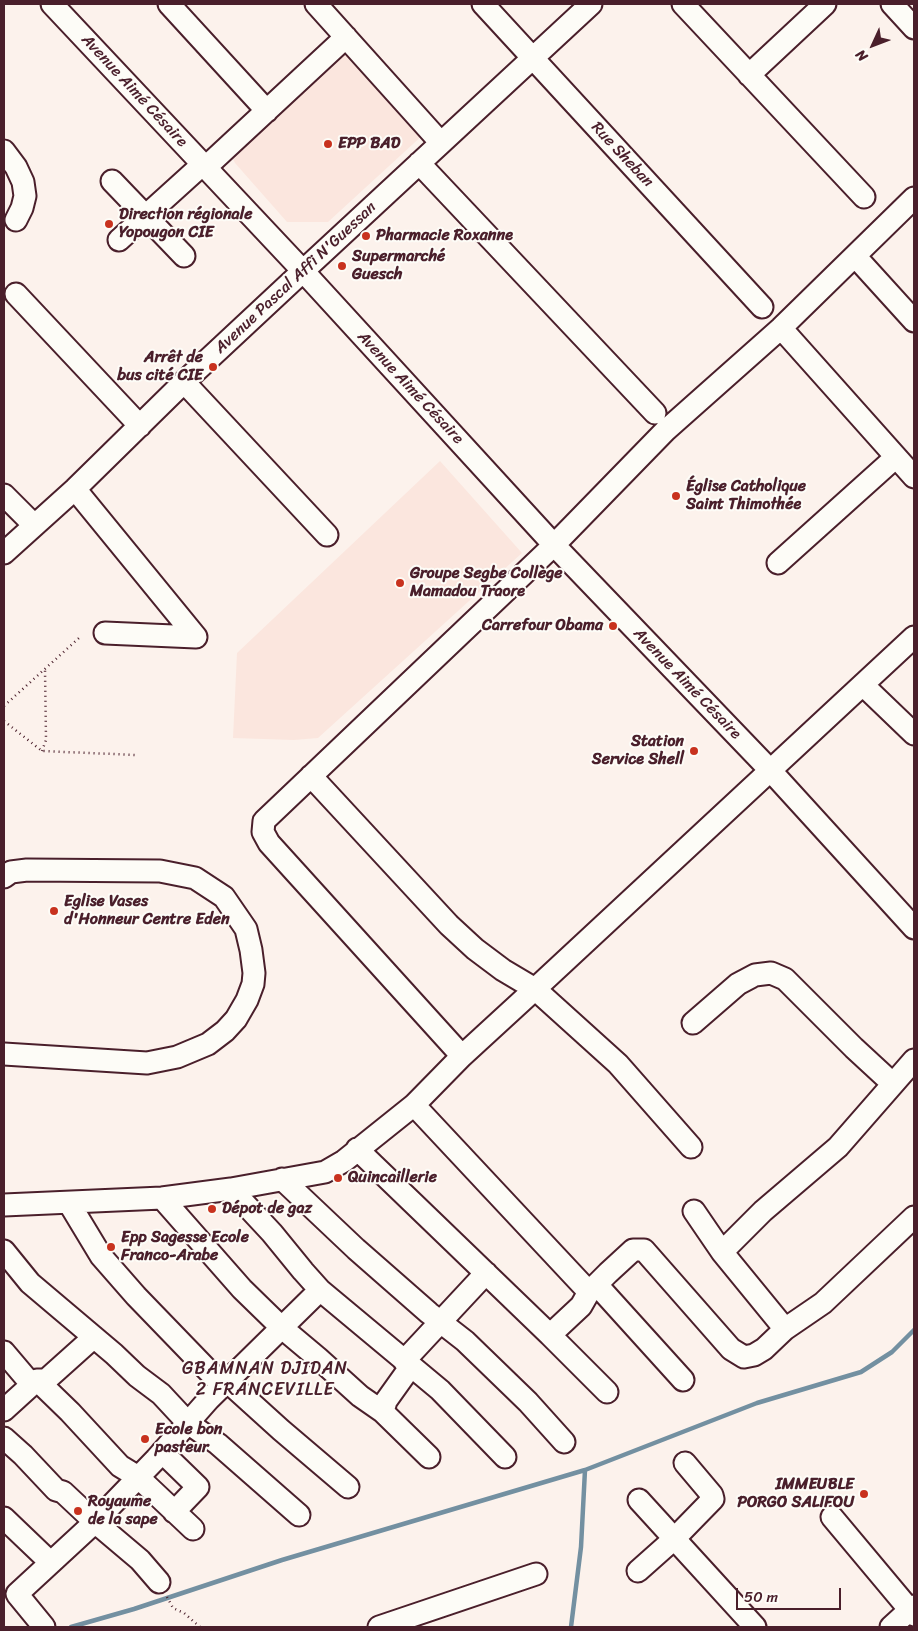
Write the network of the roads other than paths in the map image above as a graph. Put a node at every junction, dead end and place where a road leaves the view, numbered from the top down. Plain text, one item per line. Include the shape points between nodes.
1 (52, 4) edge
2 (169, 4) edge
3 (316, 4) edge
4 (483, 4) edge
5 (591, 4) edge
6 (683, 4) edge
7 (824, 4) edge
8 (892, 4) edge
9 (914, 28) edge
10 (346, 37) junction
11 (533, 58) junction
12 (749, 75) junction
13 (267, 111) junction
14 (441, 143) junction
15 (4, 151) edge
16 (419, 163) junction
17 (204, 166) junction
18 (112, 181) dead end
19 (864, 197) dead end
20 (914, 199) edge
21 (146, 216) junction
22 (16, 220) dead end
23 (119, 240) dead end
24 (184, 256) dead end
25 (856, 256) junction
26 (303, 271) junction
27 (16, 294) dead end
28 (762, 307) dead end
29 (914, 321) edge
30 (781, 328) junction
31 (184, 382) junction
32 (655, 413) dead end
33 (140, 426) junction
34 (896, 457) junction
35 (914, 476) edge
36 (75, 489) junction
37 (4, 495) edge
38 (34, 526) junction
39 (327, 535) dead end
40 (554, 545) junction
41 (4, 554) edge
42 (778, 564) dead end
43 (105, 633) dead end
44 (914, 637) edge
45 (863, 685) junction
46 (914, 734) edge
47 (770, 770) junction
48 (311, 776) junction
49 (4, 877) edge
50 (914, 928) edge
51 (534, 989) junction
52 (693, 1023) dead end
53 (4, 1054) edge
54 (462, 1056) junction
55 (914, 1060) edge
56 (893, 1084) junction
57 (414, 1105) junction
58 (691, 1147) dead end
59 (357, 1149) junction
60 (282, 1179) junction
61 (231, 1189) junction
62 (162, 1198) junction
63 (70, 1203) junction
64 (4, 1205) edge
65 (694, 1211) dead end
66 (914, 1217) edge
67 (722, 1252) junction
68 (5, 1254) edge
69 (486, 1273) junction
70 (593, 1288) junction
71 (320, 1290) junction
72 (440, 1322) junction
73 (281, 1327) junction
74 (785, 1329) junction
75 (550, 1335) junction
76 (94, 1337) junction
77 (4, 1352) edge
78 (407, 1364) junction
79 (682, 1380) dead end
80 (35, 1383) junction
81 (226, 1384) junction
82 (606, 1392) dead end
83 (4, 1410) edge
84 (383, 1412) junction
85 (188, 1423) junction
86 (4, 1438) edge
87 (564, 1442) dead end
88 (162, 1452) junction
89 (429, 1457) dead end
90 (506, 1457) dead end
91 (685, 1463) dead end
92 (138, 1477) junction
93 (348, 1487) dead end
94 (639, 1500) dead end
95 (174, 1512) junction
96 (299, 1515) dead end
97 (832, 1517) dead end
98 (4, 1518) edge
99 (94, 1522) junction
100 (193, 1529) dead end
101 (674, 1539) junction
102 (50, 1562) junction
103 (638, 1571) dead end
104 (536, 1574) dead end
105 (163, 1589) road end
106 (11, 1590) edge
107 (913, 1611) edge
108 (407, 1623) edge
109 (44, 1627) edge
110 (379, 1627) edge
111 (755, 1627) edge
112 (892, 1627) edge

1 - 17 street, Avenue Aimé Césaire
2 - 13 street
3 - 10 street
4 - 11 street, Rue Sheban
5 - 11 street, Avenue Pascal Affi N'Guessan
6 - 12 street
7 - 12 street
8 - 9 street
10 - 13 street
10 - 14 street
11 - 14 street, Avenue Pascal Affi N'Guessan
11 - 28 street, Rue Sheban
12 - 19 street
13 - 17 street
14 - 16 street, Avenue Pascal Affi N'Guessan
15 - 22 street via 23,182 25,196
16 - 26 street, Avenue Pascal Affi N'Guessan
16 - 32 street
17 - 21 street
17 - 26 street, Avenue Aimé Césaire
18 - 21 street
20 - 25 street
21 - 23 street
21 - 24 street
25 - 29 street
25 - 30 street
26 - 31 street, Avenue Pascal Affi N'Guessan
26 - 40 street, Avenue Aimé Césaire
27 - 33 street
30 - 34 street
30 - 40 street via 666,431
31 - 33 street, Avenue Pascal Affi N'Guessan
31 - 39 street
33 - 36 street, Avenue Pascal Affi N'Guessan
34 - 35 street
34 - 42 street
36 - 38 street, Avenue Pascal Affi N'Guessan
36 - 43 street via 196,637
37 - 38 street
38 - 41 street, Avenue Pascal Affi N'Guessan
40 - 47 street, Avenue Aimé Césaire
40 - 48 street
44 - 45 street
45 - 46 street
45 - 47 street
47 - 50 street, Avenue Aimé Césaire
47 - 51 street
48 - 51 street via 449,925 475,949
48 - 54 street via 264,821 263,832 269,843
49 - 53 street via 26,870 160,871 195,878 224,897 246,930 254,973 247,1000 236,1019 208,1044 178,1057 147,1063
51 - 54 street
51 - 58 street via 618,1064
52 - 56 street via 738,984 755,975 771,973 785,979
54 - 57 street
55 - 56 street
56 - 67 street via 838,1147 763,1211
57 - 59 street
57 - 70 street
59 - 60 street via 325,1172
59 - 69 street
60 - 61 street
60 - 72 street
61 - 62 street
61 - 71 street
62 - 63 street
62 - 73 street via 242,1289
63 - 64 street
63 - 81 street via 101,1256 136,1296
65 - 67 street
66 - 74 street via 823,1303
67 - 74 street
68 - 76 street via 30,1283
69 - 72 street
69 - 75 street
70 - 74 street via 633,1250 644,1250 731,1349 744,1357 764,1349
70 - 75 street via 581,1306
70 - 79 street
71 - 73 street
71 - 78 street
72 - 78 street
72 - 87 street via 500,1374
73 - 81 street
73 - 84 street
75 - 82 street
76 - 80 street via 46,1380
76 - 85 street via 161,1394
77 - 80 street
78 - 84 street
78 - 90 street via 440,1390
80 - 83 street
80 - 92 street via 70,1412 120,1466
81 - 85 street
81 - 93 street
84 - 89 street
85 - 88 street
85 - 96 street via 218,1444
86 - 99 street via 56,1490 63,1492
88 - 92 street
88 - 95 street via 198,1486
91 - 101 street via 713,1499
92 - 95 street
92 - 99 street
94 - 101 street
95 - 100 street
97 - 107 street
98 - 102 street
99 - 102 street
99 - 105 street via 140,1560
101 - 103 street
101 - 111 street
102 - 106 street via 17,1594
104 - 108 street
106 - 109 street
107 - 112 street
108 - 110 street

